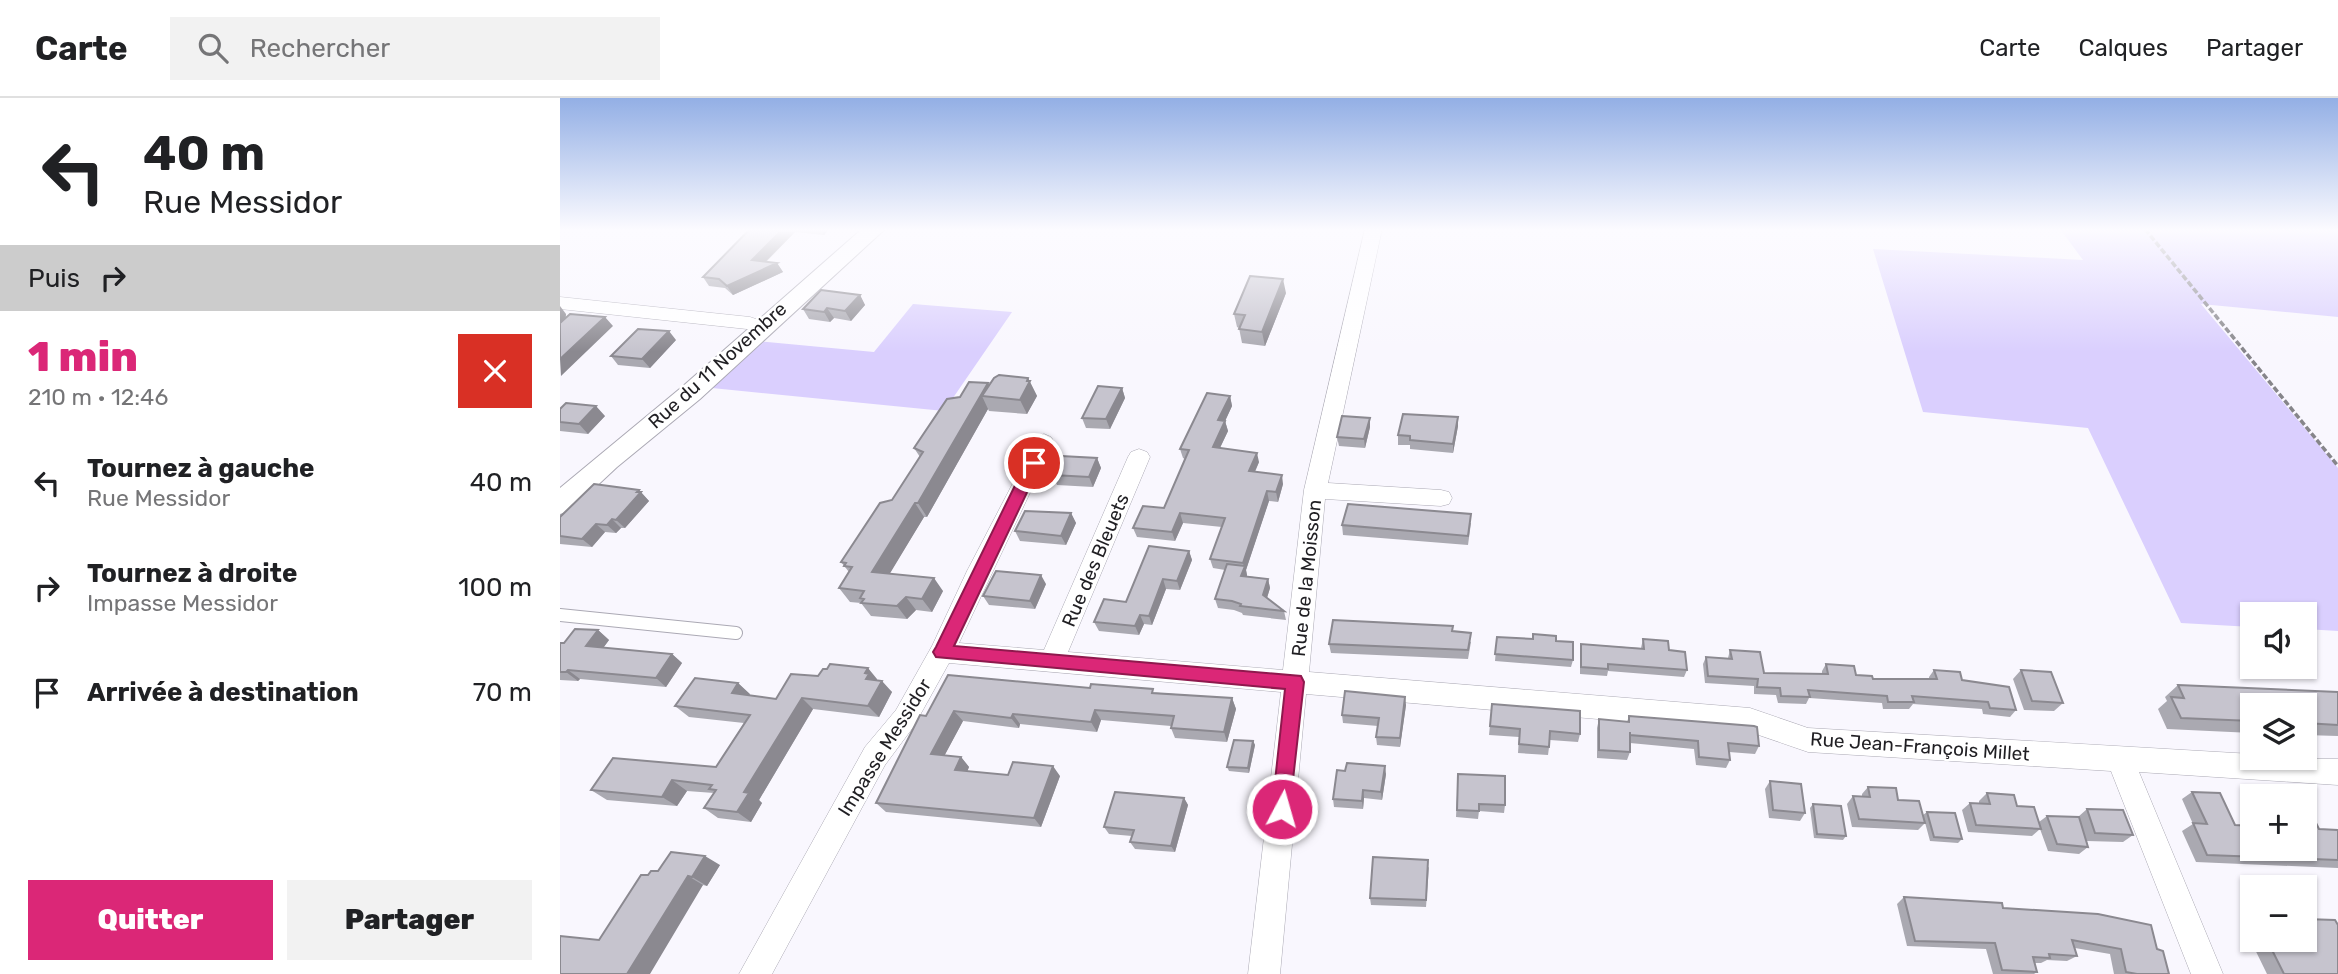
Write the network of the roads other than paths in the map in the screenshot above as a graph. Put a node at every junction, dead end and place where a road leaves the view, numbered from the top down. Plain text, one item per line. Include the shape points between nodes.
1 (825, 270) edge
2 (1365, 270) edge
3 (564, 307) edge
4 (761, 327) junction
5 (1044, 442) dead end
6 (1139, 457) dead end
7 (1315, 490) junction
8 (1441, 498) dead end
9 (560, 504) edge
10 (560, 615) edge
11 (736, 633) dead end
12 (942, 652) junction
13 (1051, 663) junction
14 (1295, 682) junction
15 (2120, 760) junction
16 (2338, 772) edge
17 (755, 974) edge
18 (1264, 974) edge
19 (2207, 974) edge

1 - 4 street, Rue du 11 Novembre
2 - 7 street, Rue de la Moisson
3 - 4 street
4 - 9 street, Rue du 11 Novembre
5 - 12 street, Impasse Messidor
6 - 13 street, Rue des Bleuets
7 - 8 street
7 - 14 street, Rue de la Moisson
10 - 11 lane
12 - 13 street, Rue Jean-François Millet
12 - 17 street, Impasse Messidor via 905,718 875,756
13 - 14 street, Rue Jean-François Millet
14 - 15 street, Rue Jean-François Millet via 1750,720 1808,740
14 - 18 street, Rue de la Moisson
15 - 16 street, Rue Jean-François Millet
15 - 19 street

